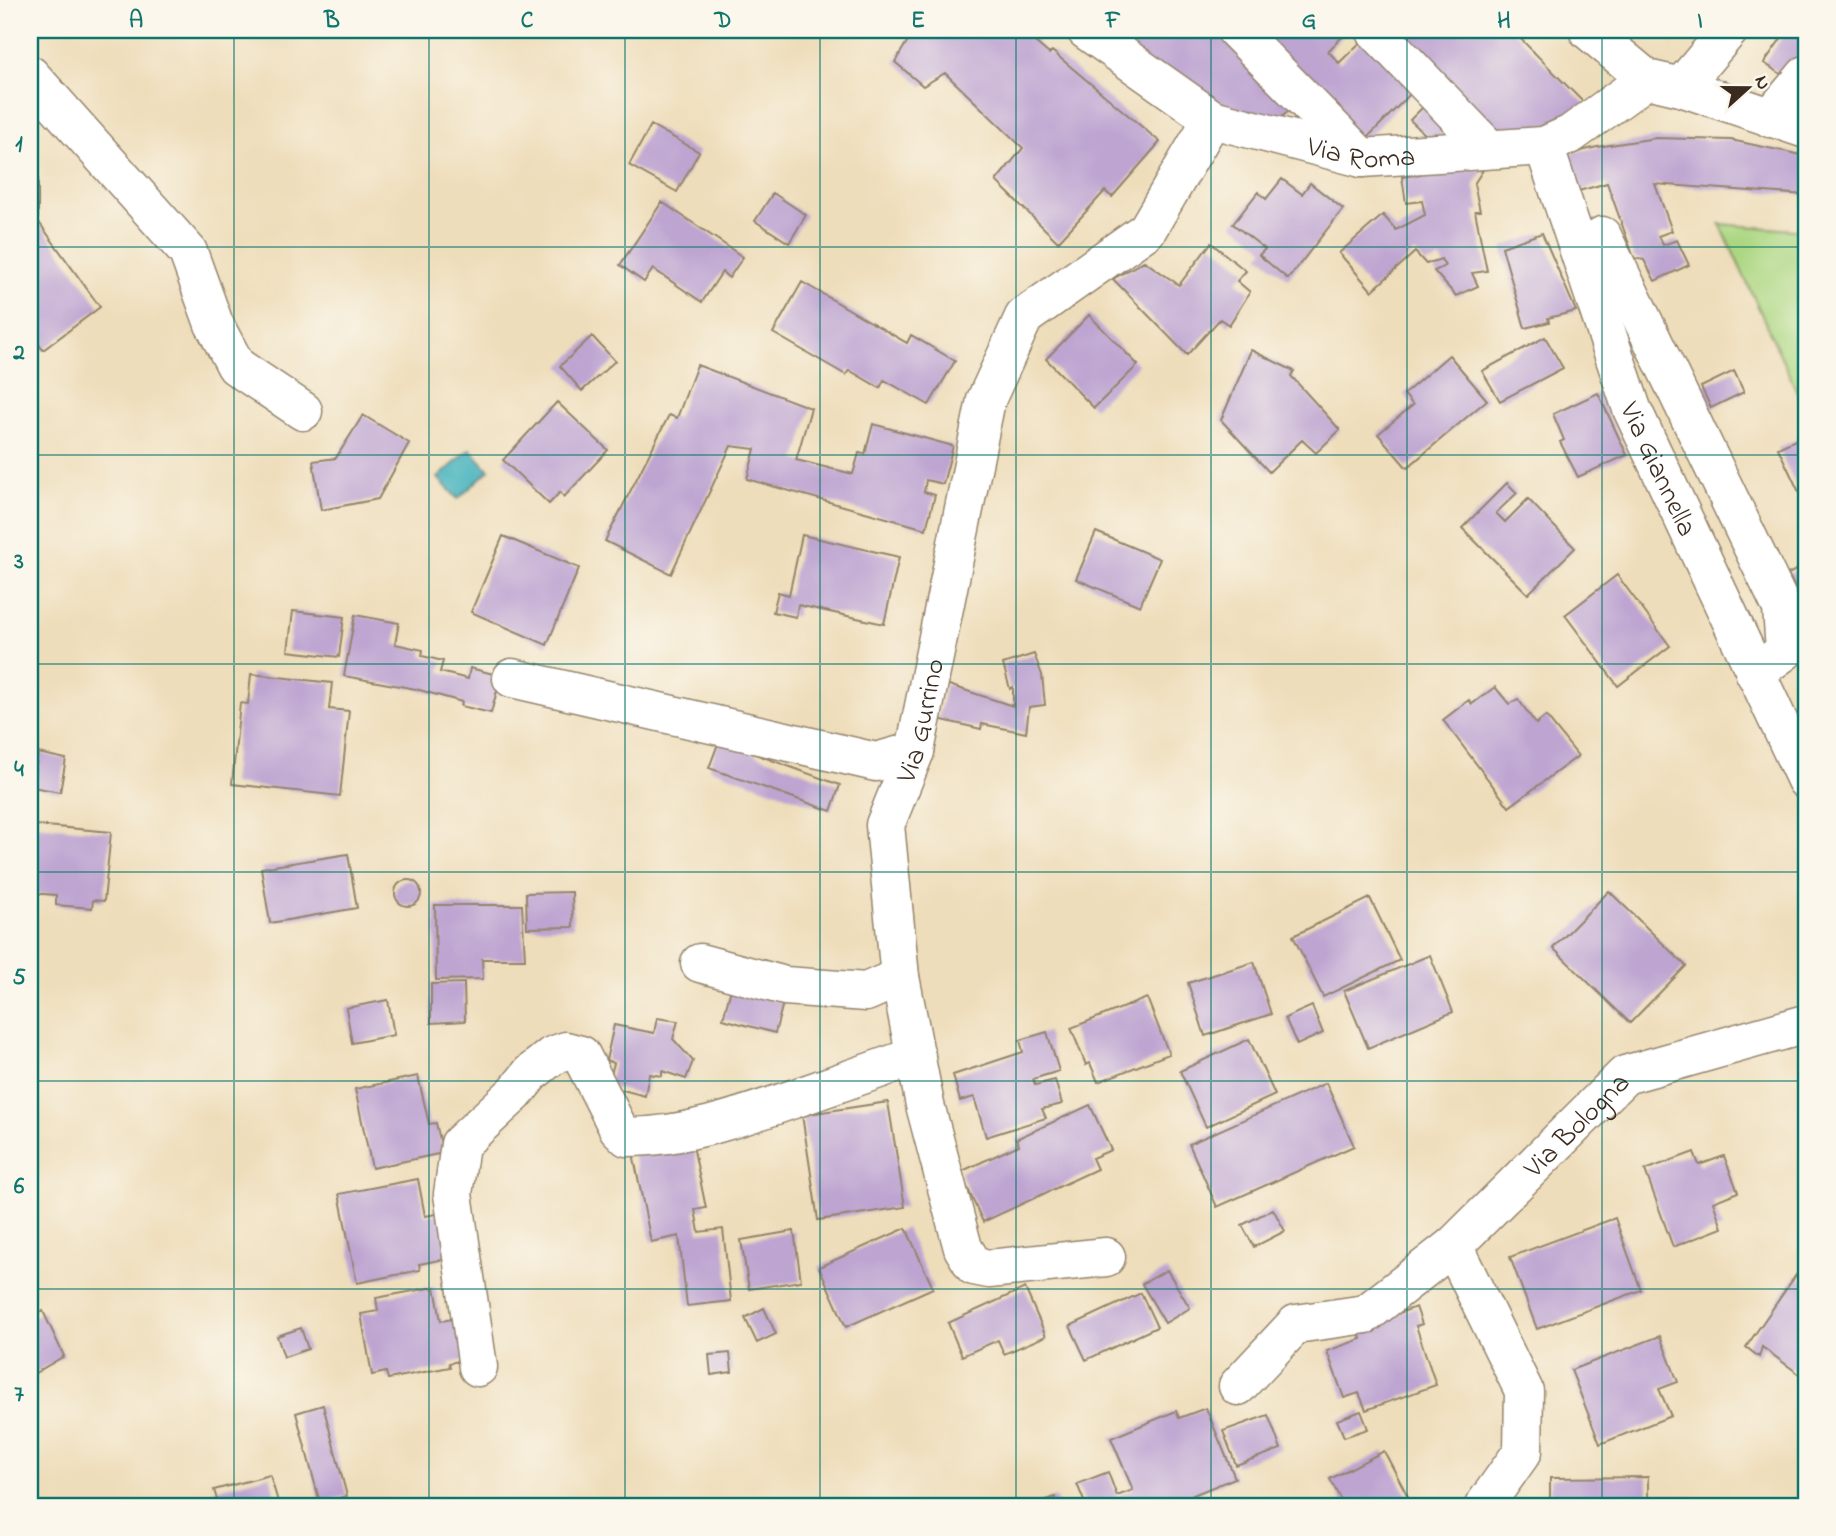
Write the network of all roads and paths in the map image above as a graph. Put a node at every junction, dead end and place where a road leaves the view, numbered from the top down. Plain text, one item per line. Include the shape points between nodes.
1 (1086, 30) edge
2 (1236, 30) edge
3 (1375, 30) edge
4 (1729, 30) edge
5 (1598, 33) edge
6 (30, 75) edge
7 (1806, 75) edge
8 (1664, 83) junction
9 (1770, 118) junction
10 (1212, 119) junction
11 (1806, 129) edge
12 (1544, 146) junction
13 (1489, 149) junction
14 (1362, 158) junction
15 (1602, 236) dead end
16 (303, 411) dead end
17 (1755, 673) junction
18 (512, 678) dead end
19 (915, 751) junction
20 (1806, 780) edge
21 (700, 963) dead end
22 (900, 977) junction
23 (1806, 1024) edge
24 (916, 1056) junction
25 (1453, 1246) junction
26 (1106, 1257) dead end
27 (478, 1367) dead end
28 (1238, 1386) dead end
29 (1484, 1506) edge

1 - 10 street, Via Roma
2 - 14 street
3 - 13 street
4 - 8 street, Via Roma
5 - 8 street
6 - 16 street via 188,252 214,324 236,366
7 - 9 street
8 - 9 street
8 - 12 street, Via Roma
9 - 11 street
10 - 14 street, Via Roma
10 - 19 street, Via Gurrino via 1147,230 1024,317 986,400
12 - 13 street, Via Roma
12 - 17 street, Via Giannella via 1632,410
13 - 14 street, Via Roma
15 - 17 street via 1782,608 1785,651
17 - 20 street, Via Giannella
18 - 19 street via 876,762
19 - 22 street, Via Gurrino via 885,825
21 - 22 street via 785,986 866,992
22 - 24 street, Via Gurrino
23 - 25 street, Via Bologna via 1625,1074
24 - 26 street, Via Gurrino via 962,1248 974,1266 989,1269
24 - 27 street via 760,1111 650,1137 627,1137 618,1128 581,1055 566,1051 552,1056 460,1143 453,1194
25 - 28 street, Via Bologna via 1366,1314 1296,1324
25 - 29 street via 1524,1391 1523,1451

